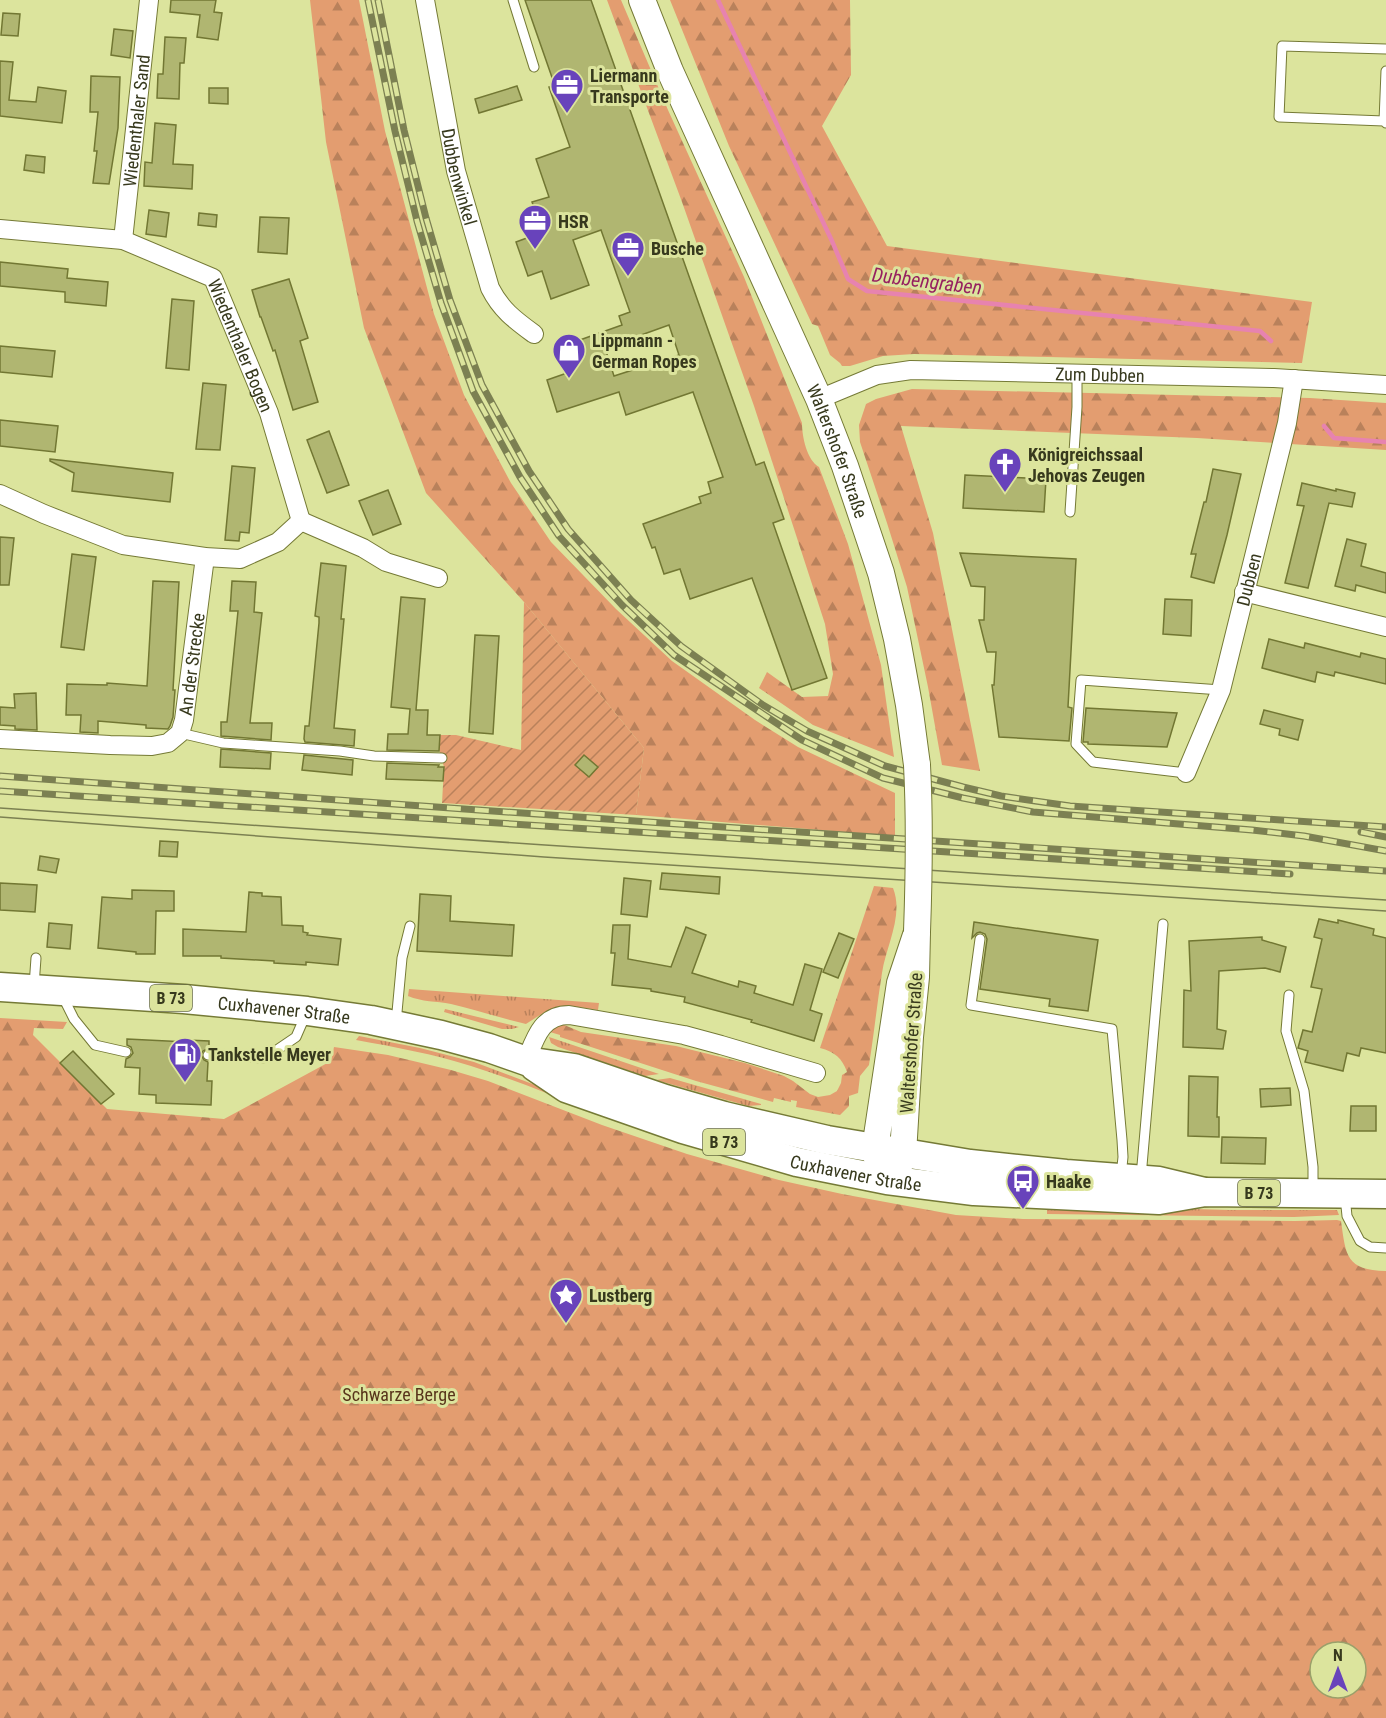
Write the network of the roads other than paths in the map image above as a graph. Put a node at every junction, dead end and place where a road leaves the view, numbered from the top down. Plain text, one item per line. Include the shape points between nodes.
1 (149, 0) edge
2 (425, 0) edge
3 (513, 0) edge
4 (642, 0) edge
5 (1386, 50) edge
6 (534, 67) dead end
7 (1386, 71) edge
8 (1385, 122) edge
9 (0, 229) edge
10 (123, 240) junction
11 (534, 334) dead end
12 (1077, 373) junction
13 (1294, 379) junction
14 (1386, 385) edge
15 (819, 399) junction
16 (0, 494) edge
17 (1070, 512) dead end
18 (301, 521) junction
19 (205, 557) junction
20 (438, 578) dead end
21 (1244, 592) junction
22 (1386, 627) edge
23 (1221, 690) junction
24 (180, 733) junction
25 (0, 739) edge
26 (441, 758) dead end
27 (1186, 773) joint
28 (1163, 924) dead end
29 (410, 926) dead end
30 (916, 932) junction
31 (980, 939) dead end
32 (36, 958) dead end
33 (0, 987) edge
34 (47, 990) junction
35 (1289, 995) dead end
36 (307, 1011) junction
37 (396, 1025) junction
38 (126, 1052) dead end
39 (208, 1055) dead end
40 (526, 1061) junction
41 (816, 1073) dead end
42 (875, 1149) junction
43 (903, 1154) junction
44 (1131, 1179) junction
45 (887, 1180) junction
46 (1205, 1192) junction
47 (1312, 1193) junction
48 (1344, 1193) junction
49 (1386, 1194) edge
50 (1386, 1248) edge

1 - 10 street, Wiedenthaler Sand
2 - 11 street, Dubbenwinkel via 456,171 490,288 510,316
3 - 6 lane
4 - 15 main road, Waltershofer Straße via 670,71
5 - 8 lane via 1282,46 1279,117
7 - 8 lane
9 - 10 street, Wiedenthaler Bogen
10 - 18 street, Wiedenthaler Bogen via 213,278 269,413
12 - 13 street, Zum Dubben
12 - 15 street, Zum Dubben via 898,371 868,378
12 - 17 lane
13 - 14 street, Zum Dubben
13 - 21 street, Dubben via 1285,432
15 - 30 main road, Waltershofer Straße, bridge via 881,573 897,639 917,765 920,857
16 - 19 street via 123,545
18 - 19 street via 278,542 240,559
18 - 20 street via 386,562
19 - 24 street, An der Strecke
21 - 22 street
21 - 23 street, Dubben
23 - 27 street, Dubben
23 - 27 lane via 1082,680 1076,744 1093,762
24 - 25 street, An der Strecke via 168,743 152,746
24 - 26 lane via 223,743
28 - 44 lane
29 - 37 lane via 402,958
30 - 42 main road, Waltershofer Straße via 900,983
30 - 43 main road, Waltershofer Straße
31 - 44 lane via 971,1005 1112,1029 1123,1156
32 - 34 lane
33 - 34 main road, Cuxhavener Straße / B 73
34 - 36 main road, Cuxhavener Straße / B 73
34 - 38 lane via 95,1045
35 - 47 lane via 1286,1031 1304,1091 1313,1167
36 - 37 main road, Cuxhavener Straße / B 73
36 - 39 lane via 296,1037 265,1058
37 - 40 main road, Cuxhavener Straße / B 73
40 - 41 street via 543,1025 553,1017 569,1015 684,1035
40 - 42 main road, Cuxhavener Straße / B 73 via 574,1068 723,1116
40 - 45 main road, Cuxhavener Straße / B 73 via 566,1088 683,1129 797,1162
42 - 43 main road, Cuxhavener Straße / B 73
42 - 45 main road via 879,1168
43 - 44 main road, Cuxhavener Straße / B 73
43 - 45 main road via 897,1172
44 - 46 main road, Cuxhavener Straße / B 73
45 - 46 main road, Cuxhavener Straße / B 73 via 974,1191 1122,1199 1159,1200
46 - 47 main road, Cuxhavener Straße / B 73
47 - 48 main road, Cuxhavener Straße / B 73
48 - 49 main road, Cuxhavener Straße / B 73
48 - 50 lane via 1347,1216 1360,1241

